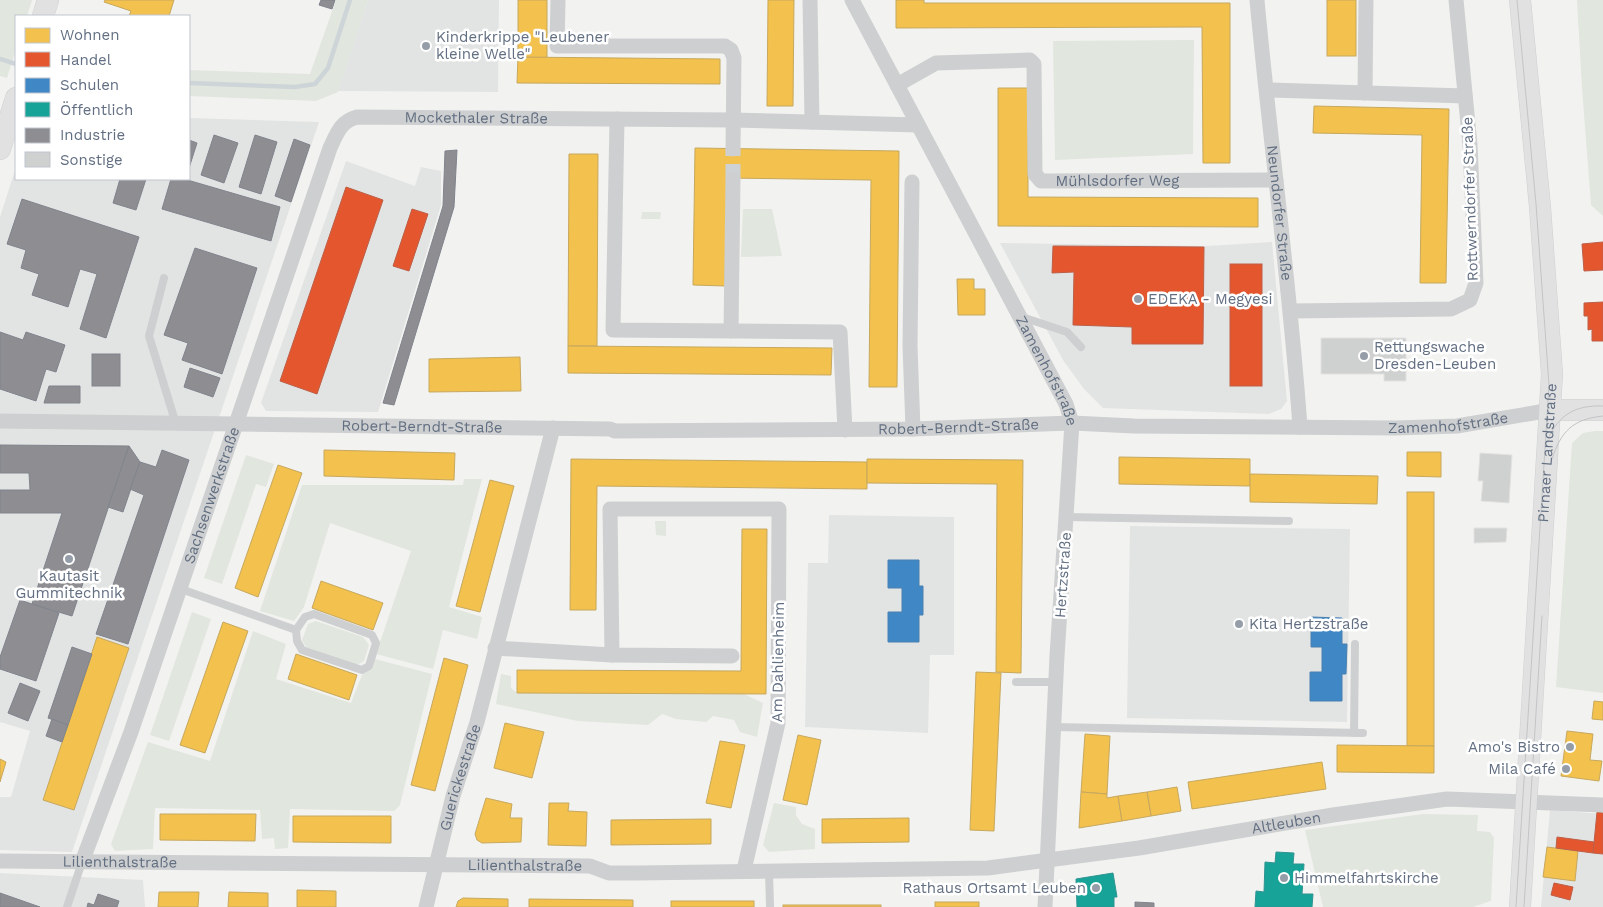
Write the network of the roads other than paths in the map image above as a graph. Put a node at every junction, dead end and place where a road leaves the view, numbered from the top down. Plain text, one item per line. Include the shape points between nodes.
1 (48, 0) edge
2 (558, 0) edge
3 (810, 0) edge
4 (852, 0) edge
5 (1257, 0) edge
6 (1366, 0) edge
7 (1456, 0) edge
8 (1520, 0) edge
9 (43, 15) edge
10 (897, 84) junction
11 (1267, 90) junction
12 (1364, 93) junction
13 (1466, 96) junction
14 (15, 101) edge
15 (617, 119) junction
16 (732, 120) junction
17 (812, 122) junction
18 (918, 124) junction
19 (340, 128) joint
20 (0, 149) edge
21 (733, 149) tunnel mouth
22 (732, 179) tunnel mouth
23 (1276, 180) junction
24 (912, 182) dead end
25 (164, 278) dead end
26 (1292, 311) junction
27 (1020, 316) junction
28 (731, 331) junction
29 (1081, 347) dead end
30 (1551, 410) junction
31 (1603, 410) edge
32 (0, 421) edge
33 (1072, 423) junction
34 (176, 424) junction
35 (237, 424) junction
36 (1300, 426) junction
37 (553, 428) junction
38 (845, 430) junction
39 (913, 430) junction
40 (1067, 518) junction
41 (1288, 520) dead end
42 (181, 589) junction
43 (296, 630) junction
44 (1355, 644) dead end
45 (496, 648) junction
46 (612, 655) junction
47 (732, 656) dead end
48 (1016, 682) dead end
49 (1056, 682) junction
50 (1054, 727) junction
51 (1354, 732) junction
52 (1363, 733) dead end
53 (1527, 801) junction
54 (1603, 805) edge
55 (1048, 860) junction
56 (0, 861) edge
57 (82, 862) junction
58 (436, 865) junction
59 (744, 870) junction
60 (769, 871) junction
61 (68, 907) edge
62 (426, 907) edge
63 (770, 907) edge
64 (1045, 907) edge
65 (1520, 907) edge

1 - 9 street
2 - 16 street via 557,46 725,46 734,58
3 - 17 street
4 - 10 street, Zamenhofstraße
5 - 11 street, Neundorfer Straße
6 - 12 street
7 - 13 street, Rottwerndorfer Straße
8 - 30 street, Pirnaer Landstraße via 1550,340
10 - 18 street, Zamenhofstraße
10 - 23 street, Mühlsdorfer Weg via 936,63 1030,60 1034,64 1035,174 1041,181
11 - 12 street, Rottwerndorfer Straße
11 - 23 street, Neundorfer Straße
12 - 13 street, Rottwerndorfer Straße
13 - 26 street, Rottwerndorfer Straße via 1476,283 1470,300 1451,309
14 - 20 street
15 - 16 street, Mockethaler Straße
15 - 19 street, Mockethaler Straße via 357,117 347,120
15 - 28 street via 613,330
16 - 17 street, Mockethaler Straße
16 - 21 street
17 - 18 street, Mockethaler Straße
18 - 27 street, Zamenhofstraße
19 - 35 street, Sachsenwerkstraße via 330,148
22 - 28 street
23 - 26 street, Neundorfer Straße
24 - 39 street via 910,346
25 - 34 lane via 149,336
26 - 36 street, Neundorfer Straße
27 - 29 lane via 1067,332
27 - 33 street, Zamenhofstraße via 1066,404
28 - 38 street via 840,332
30 - 31 street
30 - 36 street, Zamenhofstraße via 1457,426
30 - 53 street, Pirnaer Landstraße
32 - 34 street, Robert-Berndt-Straße
33 - 36 street, Zamenhofstraße
33 - 39 street, Robert-Berndt-Straße
33 - 40 street, Hertzstraße
34 - 35 street, Robert-Berndt-Straße
35 - 37 street, Robert-Berndt-Straße
35 - 42 street, Sachsenwerkstraße
37 - 38 street, Robert-Berndt-Straße via 610,428 615,431
37 - 45 street, Guerickestraße
38 - 39 street, Robert-Berndt-Straße
40 - 41 lane
40 - 49 street, Hertzstraße
42 - 43 lane
42 - 57 street, Sachsenwerkstraße via 132,732
43 - 43 lane via 302,650 362,670 369,666 376,642 372,635 314,614 305,617
44 - 51 lane
45 - 46 street
45 - 58 street, Guerickestraße
46 - 47 street
46 - 59 street, Am Dahlienheim via 610,509 779,509 778,723
48 - 49 lane
49 - 50 street, Hertzstraße
50 - 51 lane
50 - 55 street, Hertzstraße
51 - 52 lane
53 - 54 street, Altleuben
53 - 55 street, Altleuben via 1447,799 1398,805
53 - 65 street, Pirnaer Landstraße
55 - 60 street, Lilienthalstraße via 988,868
55 - 64 street, Hertzstraße
56 - 57 street, Lilienthalstraße
57 - 58 street, Lilienthalstraße
57 - 61 lane
58 - 59 street, Lilienthalstraße via 590,866 609,872
58 - 62 street, Guerickestraße
59 - 60 street, Lilienthalstraße
60 - 63 lane

